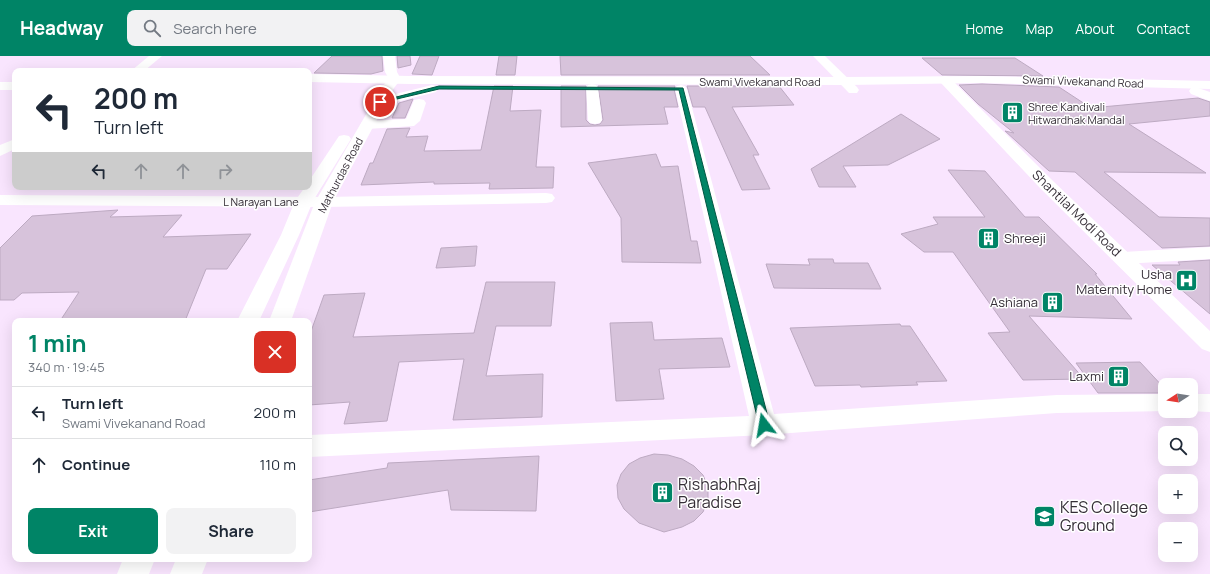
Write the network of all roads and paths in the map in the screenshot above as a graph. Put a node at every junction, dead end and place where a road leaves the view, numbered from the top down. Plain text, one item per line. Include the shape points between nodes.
1 (156, 56) edge
2 (390, 56) edge
3 (819, 56) edge
4 (142, 68) edge
5 (312, 78) edge
6 (0, 79) edge
7 (12, 79) edge
8 (948, 83) junction
9 (385, 84) junction
10 (1210, 85) edge
11 (0, 86) edge
12 (12, 86) edge
13 (312, 86) edge
14 (849, 86) junction
15 (592, 88) junction
16 (681, 89) junction
17 (1196, 91) junction
18 (1210, 91) edge
19 (1210, 97) edge
20 (419, 103) dead end
21 (595, 120) dead end
22 (367, 125) junction
23 (12, 134) edge
24 (0, 140) edge
25 (12, 145) edge
26 (0, 151) edge
27 (312, 189) edge
28 (312, 190) edge
29 (546, 198) dead end
30 (0, 200) edge
31 (304, 201) junction
32 (324, 202) junction
33 (1210, 253) edge
34 (1123, 258) junction
35 (249, 318) edge
36 (281, 318) edge
37 (1210, 344) edge
38 (1158, 403) edge
39 (1198, 403) edge
40 (1210, 403) edge
41 (764, 425) junction
42 (312, 446) edge
43 (138, 562) edge
44 (191, 562) edge
45 (133, 574) edge
46 (186, 574) edge

1 - 4 street
2 - 9 street
3 - 14 street
5 - 9 street, Swami Vivekanand Road
6 - 7 street
8 - 10 street, Swami Vivekanand Road via 1048,79
8 - 14 street, Swami Vivekanand Road
8 - 17 street, Swami Vivekanand Road
8 - 34 street, Shantilal Modi Road via 1046,184
9 - 13 street, Swami Vivekanand Road
9 - 14 street, Swami Vivekanand Road
9 - 15 street, Swami Vivekanand Road
9 - 22 street, Mathurdas Road
9 - 27 street
11 - 12 street
14 - 16 street, Swami Vivekanand Road
15 - 16 street, Swami Vivekanand Road
15 - 21 street
16 - 41 street
17 - 18 street, Swami Vivekanand Road
17 - 19 street
20 - 22 street via 410,123
22 - 32 street, Mathurdas Road
23 - 24 street
25 - 26 street
28 - 31 street
29 - 32 street, L Narayan Lane
30 - 31 street, L Narayan Lane
31 - 32 street, L Narayan Lane
31 - 35 street
32 - 36 street, Mathurdas Road
33 - 34 street
34 - 37 street, Shantilal Modi Road
38 - 41 street via 1057,404
39 - 40 street
41 - 42 street
43 - 45 street
44 - 46 street

